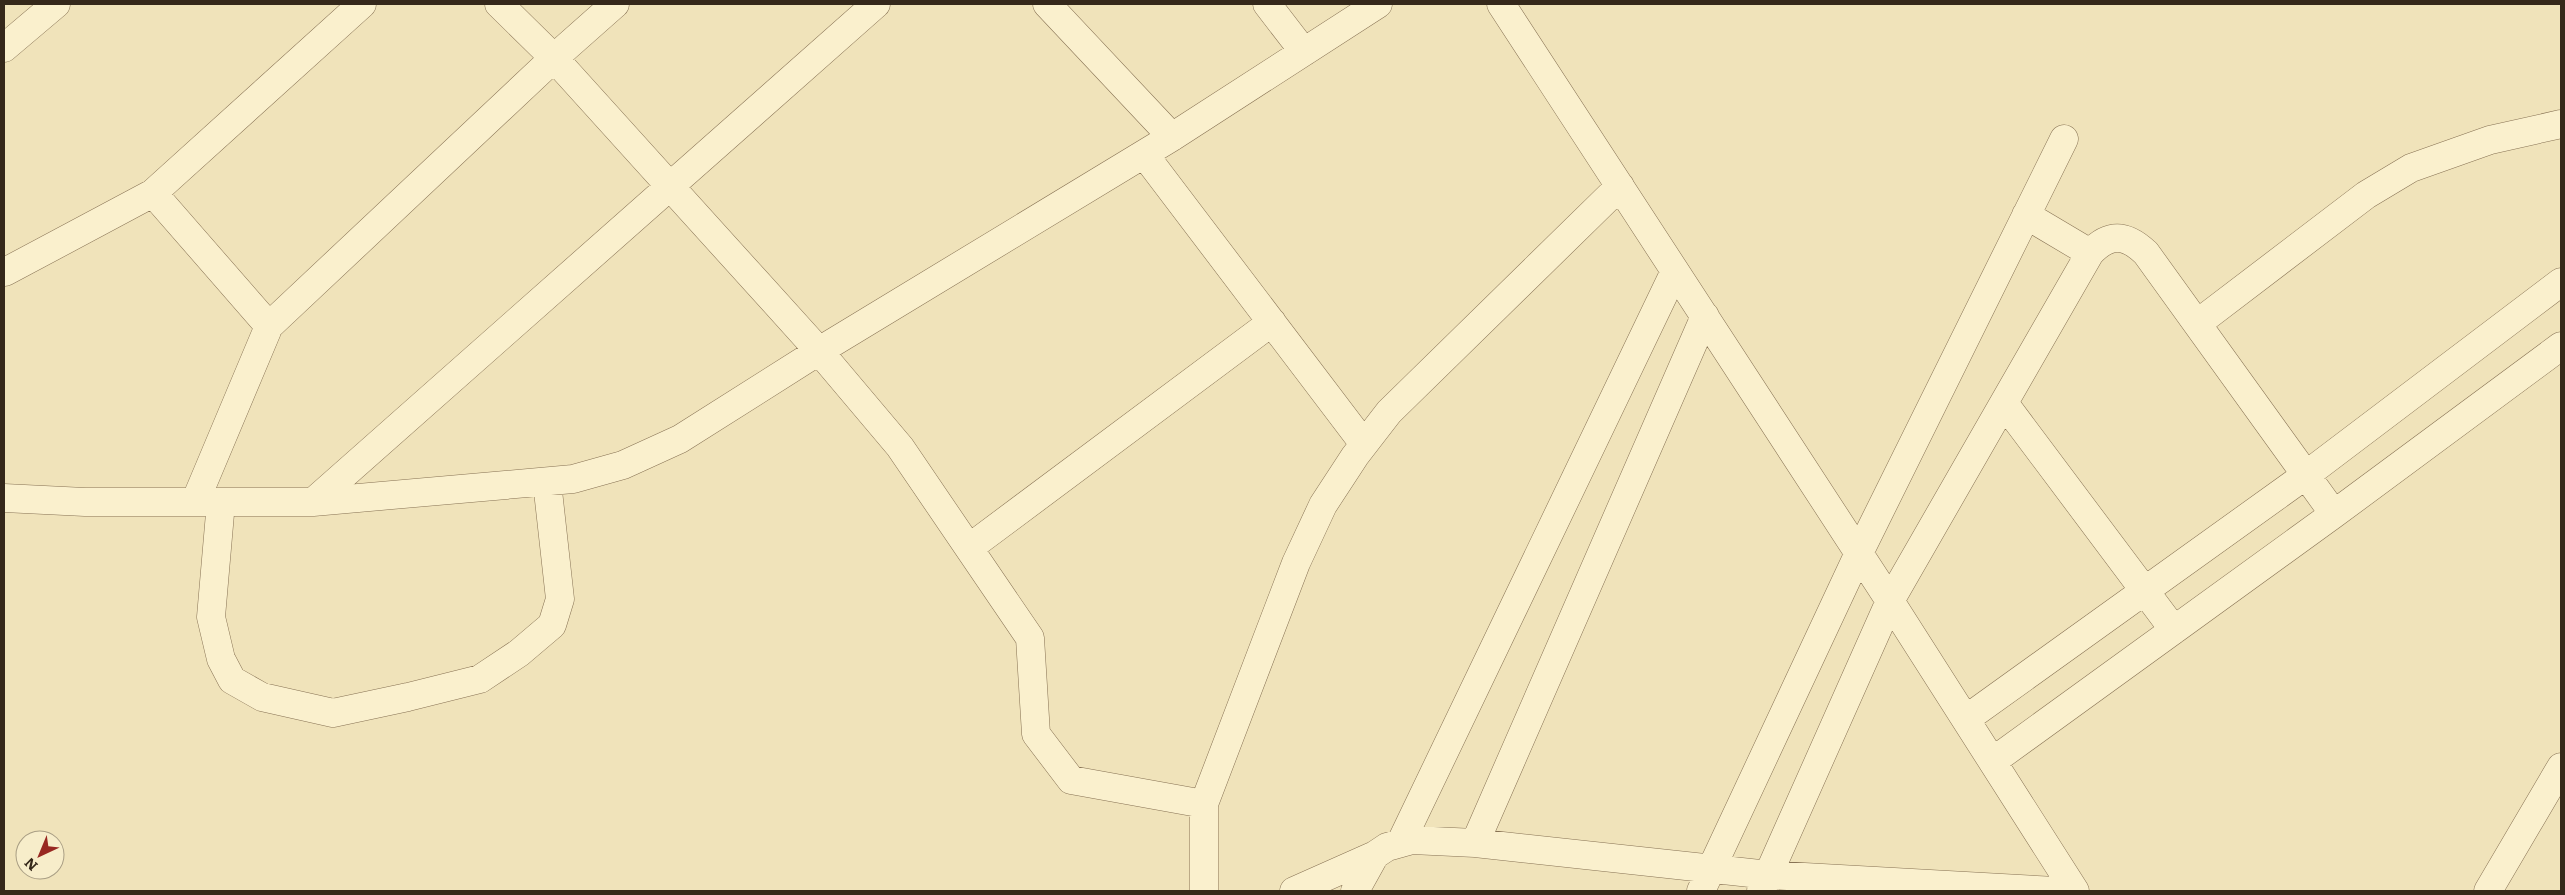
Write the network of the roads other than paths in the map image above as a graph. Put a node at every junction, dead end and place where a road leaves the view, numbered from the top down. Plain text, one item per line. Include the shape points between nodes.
1 (56, 4) edge
2 (362, 4) edge
3 (499, 4) edge
4 (615, 4) edge
5 (876, 4) edge
6 (1047, 4) edge
7 (1267, 4) edge
8 (1378, 4) edge
9 (1501, 4) edge
10 (5, 44) edge
11 (1304, 52) junction
12 (554, 58) junction
13 (2561, 124) edge
14 (1172, 137) junction
15 (2064, 139) dead end
16 (1144, 154) junction
17 (669, 186) junction
18 (1620, 186) junction
19 (153, 194) junction
20 (2026, 215) junction
21 (2090, 253) junction
22 (1675, 271) junction
23 (4, 274) edge
24 (2561, 282) edge
25 (1705, 316) junction
26 (1272, 322) junction
27 (2198, 323) junction
28 (269, 326) junction
29 (2561, 346) edge
30 (819, 351) junction
31 (2004, 403) junction
32 (1364, 444) junction
33 (2306, 475) junction
34 (547, 482) junction
35 (4, 498) edge
36 (195, 502) junction
37 (221, 502) junction
38 (313, 502) junction
39 (2334, 514) junction
40 (969, 548) junction
41 (1859, 553) junction
42 (2146, 590) junction
43 (1890, 601) junction
44 (2174, 630) junction
45 (1966, 719) junction
46 (1993, 762) junction
47 (2561, 767) edge
48 (1204, 804) junction
49 (1400, 842) junction
50 (1475, 843) junction
51 (1375, 855) junction
52 (1706, 881) edge
53 (1765, 883) edge
54 (1204, 891) edge
55 (1294, 891) edge
56 (1355, 891) edge
57 (2056, 891) edge
58 (2075, 891) edge
59 (2488, 891) edge

1 - 10 street
2 - 19 street
3 - 12 street
4 - 12 street
5 - 17 street
6 - 14 street
7 - 11 street
8 - 11 street
9 - 18 street
11 - 14 street
12 - 17 street
12 - 28 street
13 - 27 street via 2490,140 2410,168 2366,195
14 - 16 street
15 - 20 street
16 - 26 street
16 - 30 street
17 - 30 street
17 - 38 street
18 - 22 street
18 - 32 street via 1389,412
19 - 23 street
19 - 28 street
20 - 21 street
20 - 41 street
21 - 27 street via 2115,238 2134,242 2146,253
21 - 31 street
22 - 25 street
22 - 49 street
24 - 33 street
25 - 41 street
25 - 50 street
26 - 32 street
26 - 40 street
27 - 33 street
28 - 36 street
29 - 39 street
30 - 34 street via 680,439 623,465 572,479
30 - 40 street via 900,447
31 - 42 street
31 - 43 street
32 - 48 street via 1323,505 1296,563
33 - 39 street
33 - 42 street
34 - 37 street via 560,599 552,625 519,653 480,679 332,713 262,697 232,680 221,659 212,617
34 - 38 street
35 - 36 street
36 - 37 street
37 - 38 street
39 - 44 street
40 - 48 street via 1030,638 1036,734 1071,780
41 - 43 street
41 - 52 street
42 - 44 street
42 - 45 street
43 - 45 street
43 - 53 street
44 - 46 street
45 - 46 street
46 - 58 street
47 - 59 street
48 - 54 street
49 - 50 street
49 - 51 street
50 - 52 street
51 - 55 street
51 - 56 street
52 - 53 street
53 - 57 street

